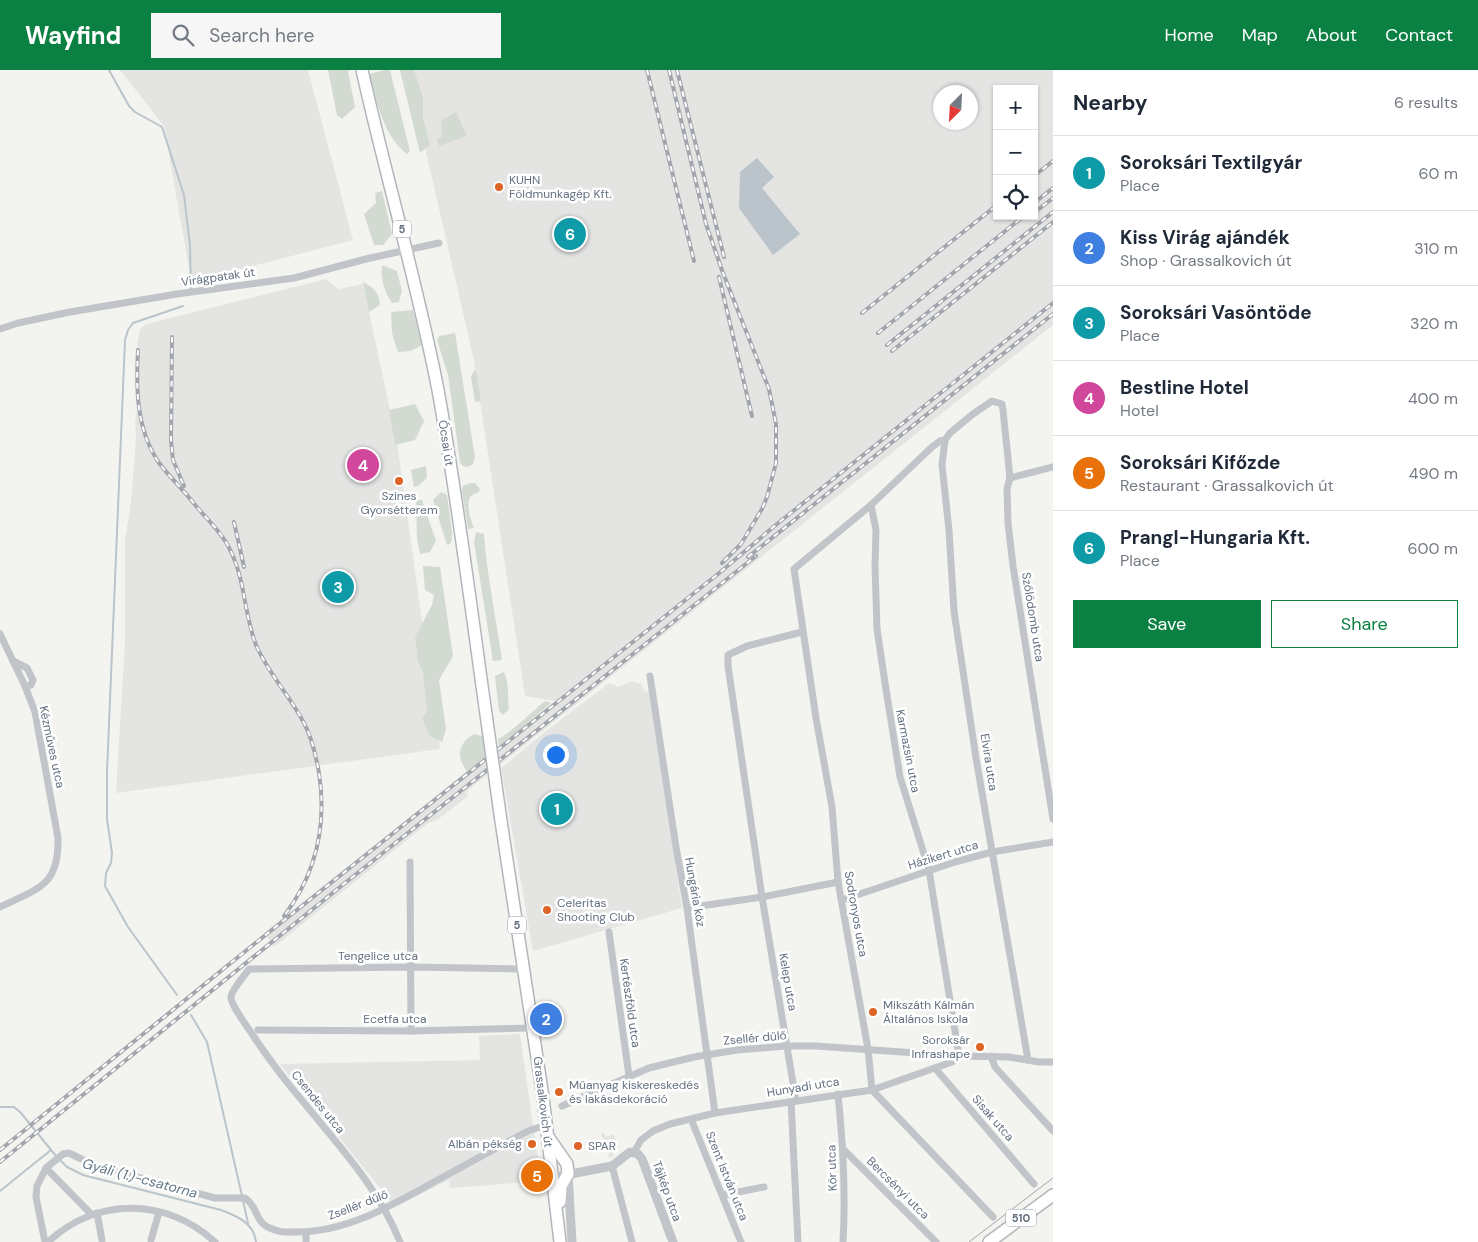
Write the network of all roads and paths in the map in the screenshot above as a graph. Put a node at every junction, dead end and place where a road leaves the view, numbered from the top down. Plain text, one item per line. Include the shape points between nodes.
1 (362, 70) edge
2 (439, 243) dead end
3 (407, 250) junction
4 (0, 329) edge
5 (945, 440) junction
6 (1053, 467) edge
7 (1010, 478) junction
8 (870, 505) junction
9 (802, 632) junction
10 (0, 634) edge
11 (650, 676) dead end
12 (1053, 819) edge
13 (501, 821) joint
14 (1053, 842) edge
15 (992, 852) junction
16 (410, 862) dead end
17 (929, 870) junction
18 (838, 882) junction
19 (762, 897) junction
20 (842, 900) junction
21 (0, 907) edge
22 (687, 908) junction
23 (609, 932) dead end
24 (411, 967) junction
25 (518, 969) dead end
26 (243, 978) joint
27 (533, 1028) junction
28 (258, 1030) dead end
29 (411, 1031) junction
30 (787, 1046) junction
31 (868, 1049) junction
32 (708, 1055) junction
33 (959, 1056) junction
34 (992, 1056) junction
35 (1028, 1060) junction
36 (1053, 1062) edge
37 (935, 1068) junction
38 (629, 1076) junction
39 (872, 1090) junction
40 (838, 1094) junction
41 (793, 1101) junction
42 (562, 1106) dead end
43 (715, 1113) junction
44 (691, 1119) junction
45 (547, 1131) junction
46 (1053, 1131) edge
47 (844, 1150) junction
48 (634, 1152) junction
49 (49, 1166) junction
50 (612, 1166) junction
51 (568, 1174) junction
52 (551, 1176) junction
53 (1034, 1184) dead end
54 (764, 1188) dead end
55 (723, 1195) junction
56 (1053, 1195) edge
57 (384, 1209) junction
58 (159, 1212) junction
59 (94, 1213) junction
60 (993, 1217) dead end
61 (558, 1222) junction
62 (306, 1232) junction
63 (102, 1240) dead end
64 (151, 1240) dead end
65 (213, 1241) edge
66 (46, 1242) edge
67 (306, 1242) edge
68 (400, 1242) edge
69 (560, 1242) edge
70 (572, 1242) edge
71 (632, 1242) edge
72 (673, 1242) edge
73 (741, 1242) edge
74 (798, 1242) edge
75 (842, 1242) edge
76 (936, 1242) edge
77 (989, 1242) edge

1 - 3 main road, Ócsai út / 5
2 - 3 street, Virágpatak út
3 - 4 street, Virágpatak út via 294,278 70,312 18,322
3 - 13 main road, Ócsai út / 5, bridge via 438,390
5 - 7 street, Szőlődomb utca via 966,419 992,402 1002,404
5 - 8 street via 932,447
5 - 15 street, Elvira utca via 942,465 954,611
6 - 7 street
7 - 12 street, Szőlődomb utca via 1007,489 1008,523 1013,566
8 - 9 street, Sodronyos utca via 794,569
8 - 17 street, Karmazsin utca via 876,530 877,629 884,683 900,777
9 - 18 street, Sodronyos utca via 832,808
9 - 19 street, Kelep utca via 747,646 728,655
10 - 21 street, Kézműves utca via 13,661 28,668 33,680 26,686 35,712 58,838 55,870 45,883
11 - 22 street, Hungária köz
13 - 27 main road, Grassalkovich út / 5
14 - 15 street, Házikert utca
15 - 17 street, Házikert utca
15 - 35 street, Elvira utca
16 - 24 street
17 - 20 street, Házikert utca
17 - 33 street, Karmazsin utca
18 - 19 street
18 - 20 street, Sodronyos utca
19 - 22 street
19 - 30 street, Kelep utca
20 - 31 street, Sodronyos utca
22 - 32 street, Hungária köz
23 - 38 street, Kertészföld utca
24 - 25 street, Tengelice utca
24 - 26 street, Tengelice utca via 249,969
24 - 29 street
26 - 57 street, Csendes utca via 232,992 234,1005 279,1072 362,1174
27 - 29 street, Ecetfa utca
27 - 45 main road, Grassalkovich út / 5
28 - 29 street, Ecetfa utca
30 - 31 street, Zsellér dűlő
30 - 32 street, Zsellér dűlő
30 - 41 street, Kelep utca
31 - 33 street, Zsellér dűlő
31 - 39 street, Sodronyos utca
32 - 38 street, Zsellér dűlő via 670,1062
32 - 43 street, Hungária köz
33 - 34 street, Hunyadi utca
33 - 37 street, Hunyadi utca
34 - 35 street, Hunyadi utca
34 - 46 street via 996,1067
35 - 36 street, Hunyadi utca
37 - 39 street, Hunyadi utca
37 - 53 street, Sisak utca
38 - 42 street, Zsellér dűlő
39 - 40 street, Hunyadi utca
39 - 60 street
40 - 41 street, Hunyadi utca
40 - 47 street, Kör utca
41 - 43 street, Hunyadi utca
41 - 74 street, Kelep utca
43 - 44 street, Hunyadi utca
44 - 48 street, Hunyadi utca via 653,1131 641,1140
44 - 55 street, Szent István utca
45 - 51 main road via 567,1164
45 - 52 main road, Grassalkovich út / 5
45 - 57 street, Zsellér dűlő via 528,1130
47 - 75 street, Kör utca
47 - 76 street, Bercsényi utca
48 - 50 street, Hunyadi utca
48 - 72 street, Tájkép utca via 642,1159
49 - 59 street
49 - 62 street, Zsellér dűlő via 70,1153 96,1166 215,1198 246,1198 266,1226 284,1232
49 - 66 street via 37,1186 36,1197
50 - 51 street, Hunyadi utca
50 - 71 street
51 - 52 street
51 - 61 main road via 561,1186
51 - 70 street
52 - 61 main road, Grassalkovich út / 5
54 - 55 street
55 - 73 street, Szent István utca
56 - 77 main road, 510
57 - 62 street, Zsellér dűlő via 348,1223
57 - 68 street, Csendes utca
58 - 59 street via 129,1208
58 - 64 street
58 - 65 street via 192,1224
59 - 63 street
59 - 66 street via 61,1230
61 - 69 main road, Grassalkovich út / 5
62 - 67 street

